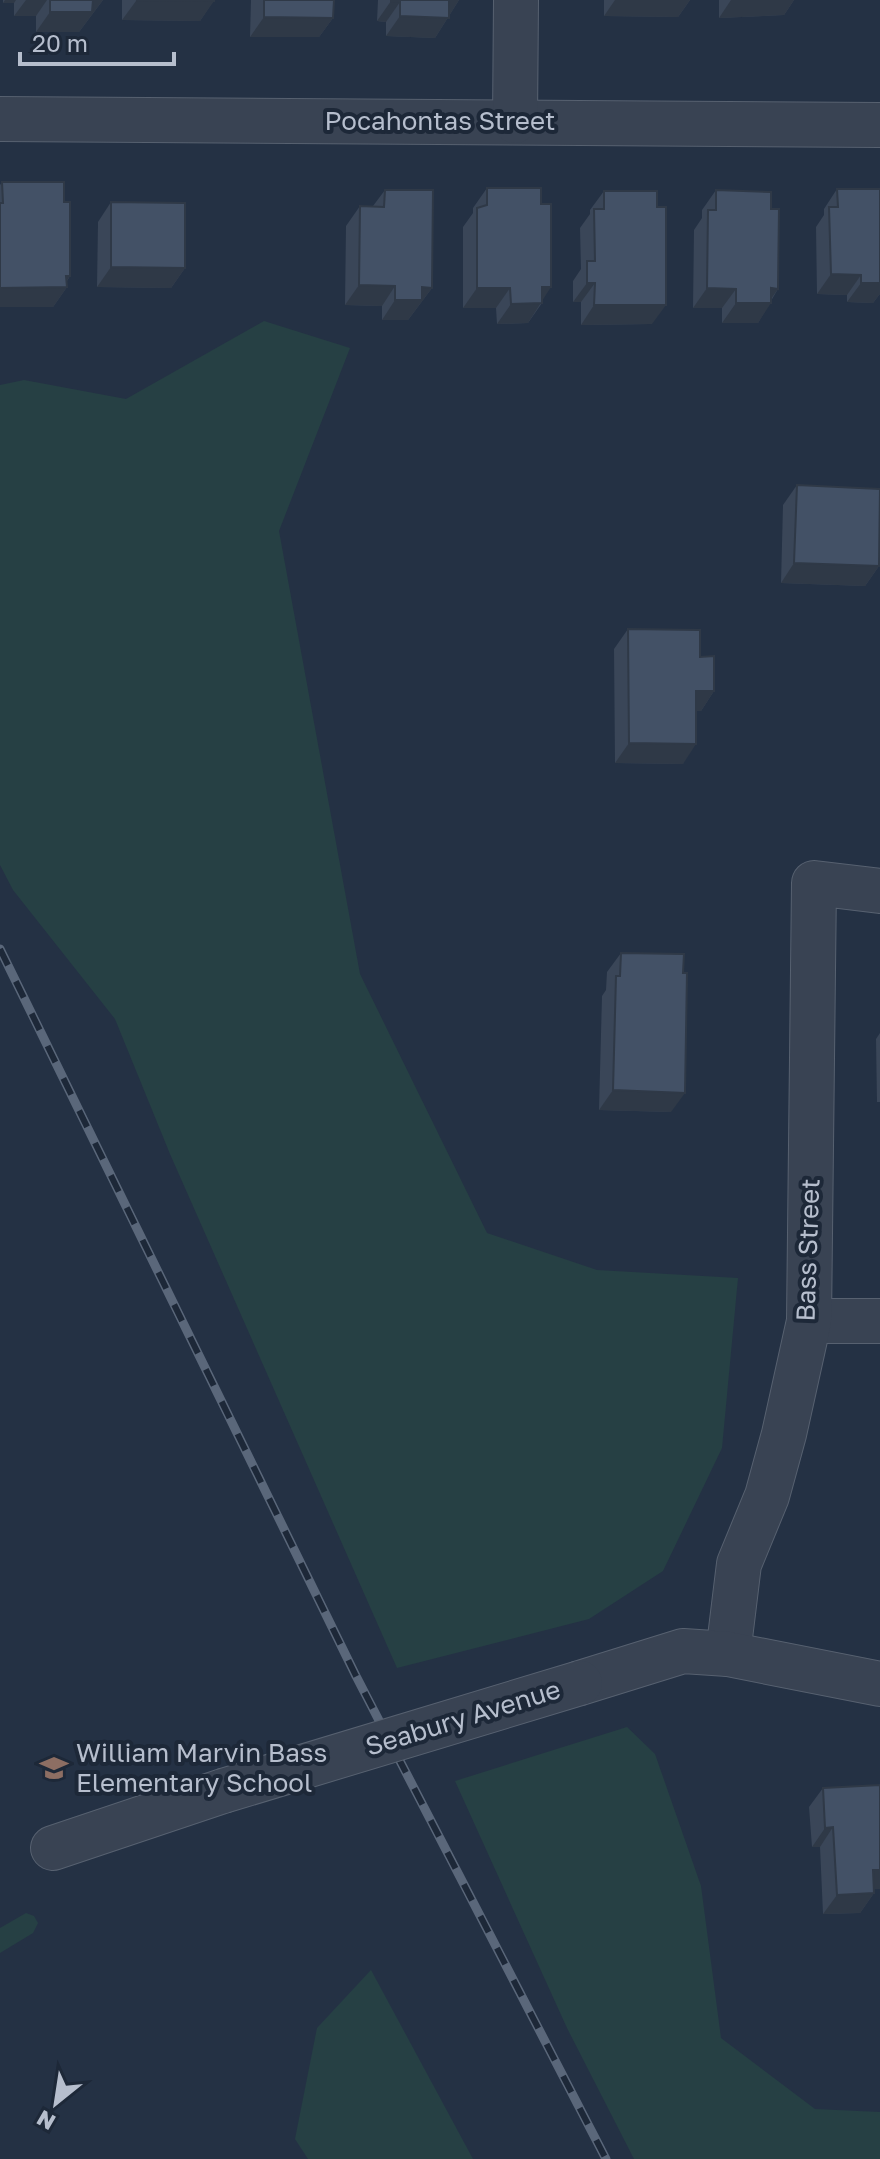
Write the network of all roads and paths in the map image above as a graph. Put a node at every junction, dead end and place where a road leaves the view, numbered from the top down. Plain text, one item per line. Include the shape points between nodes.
1 (516, 0) edge
2 (0, 119) edge
3 (515, 121) junction
4 (880, 125) edge
5 (880, 891) edge
6 (809, 1321) junction
7 (880, 1321) edge
8 (728, 1654) junction
9 (880, 1684) edge
10 (53, 1848) dead end

1 - 3 street
2 - 3 street, Pocahontas Street
3 - 4 street, Pocahontas Street
5 - 6 street, Bass Street via 814,883
6 - 7 street
6 - 8 street, Bass Street via 767,1496 739,1564
8 - 9 street, Seabury Avenue
8 - 10 street, Seabury Avenue, bridge via 683,1651

